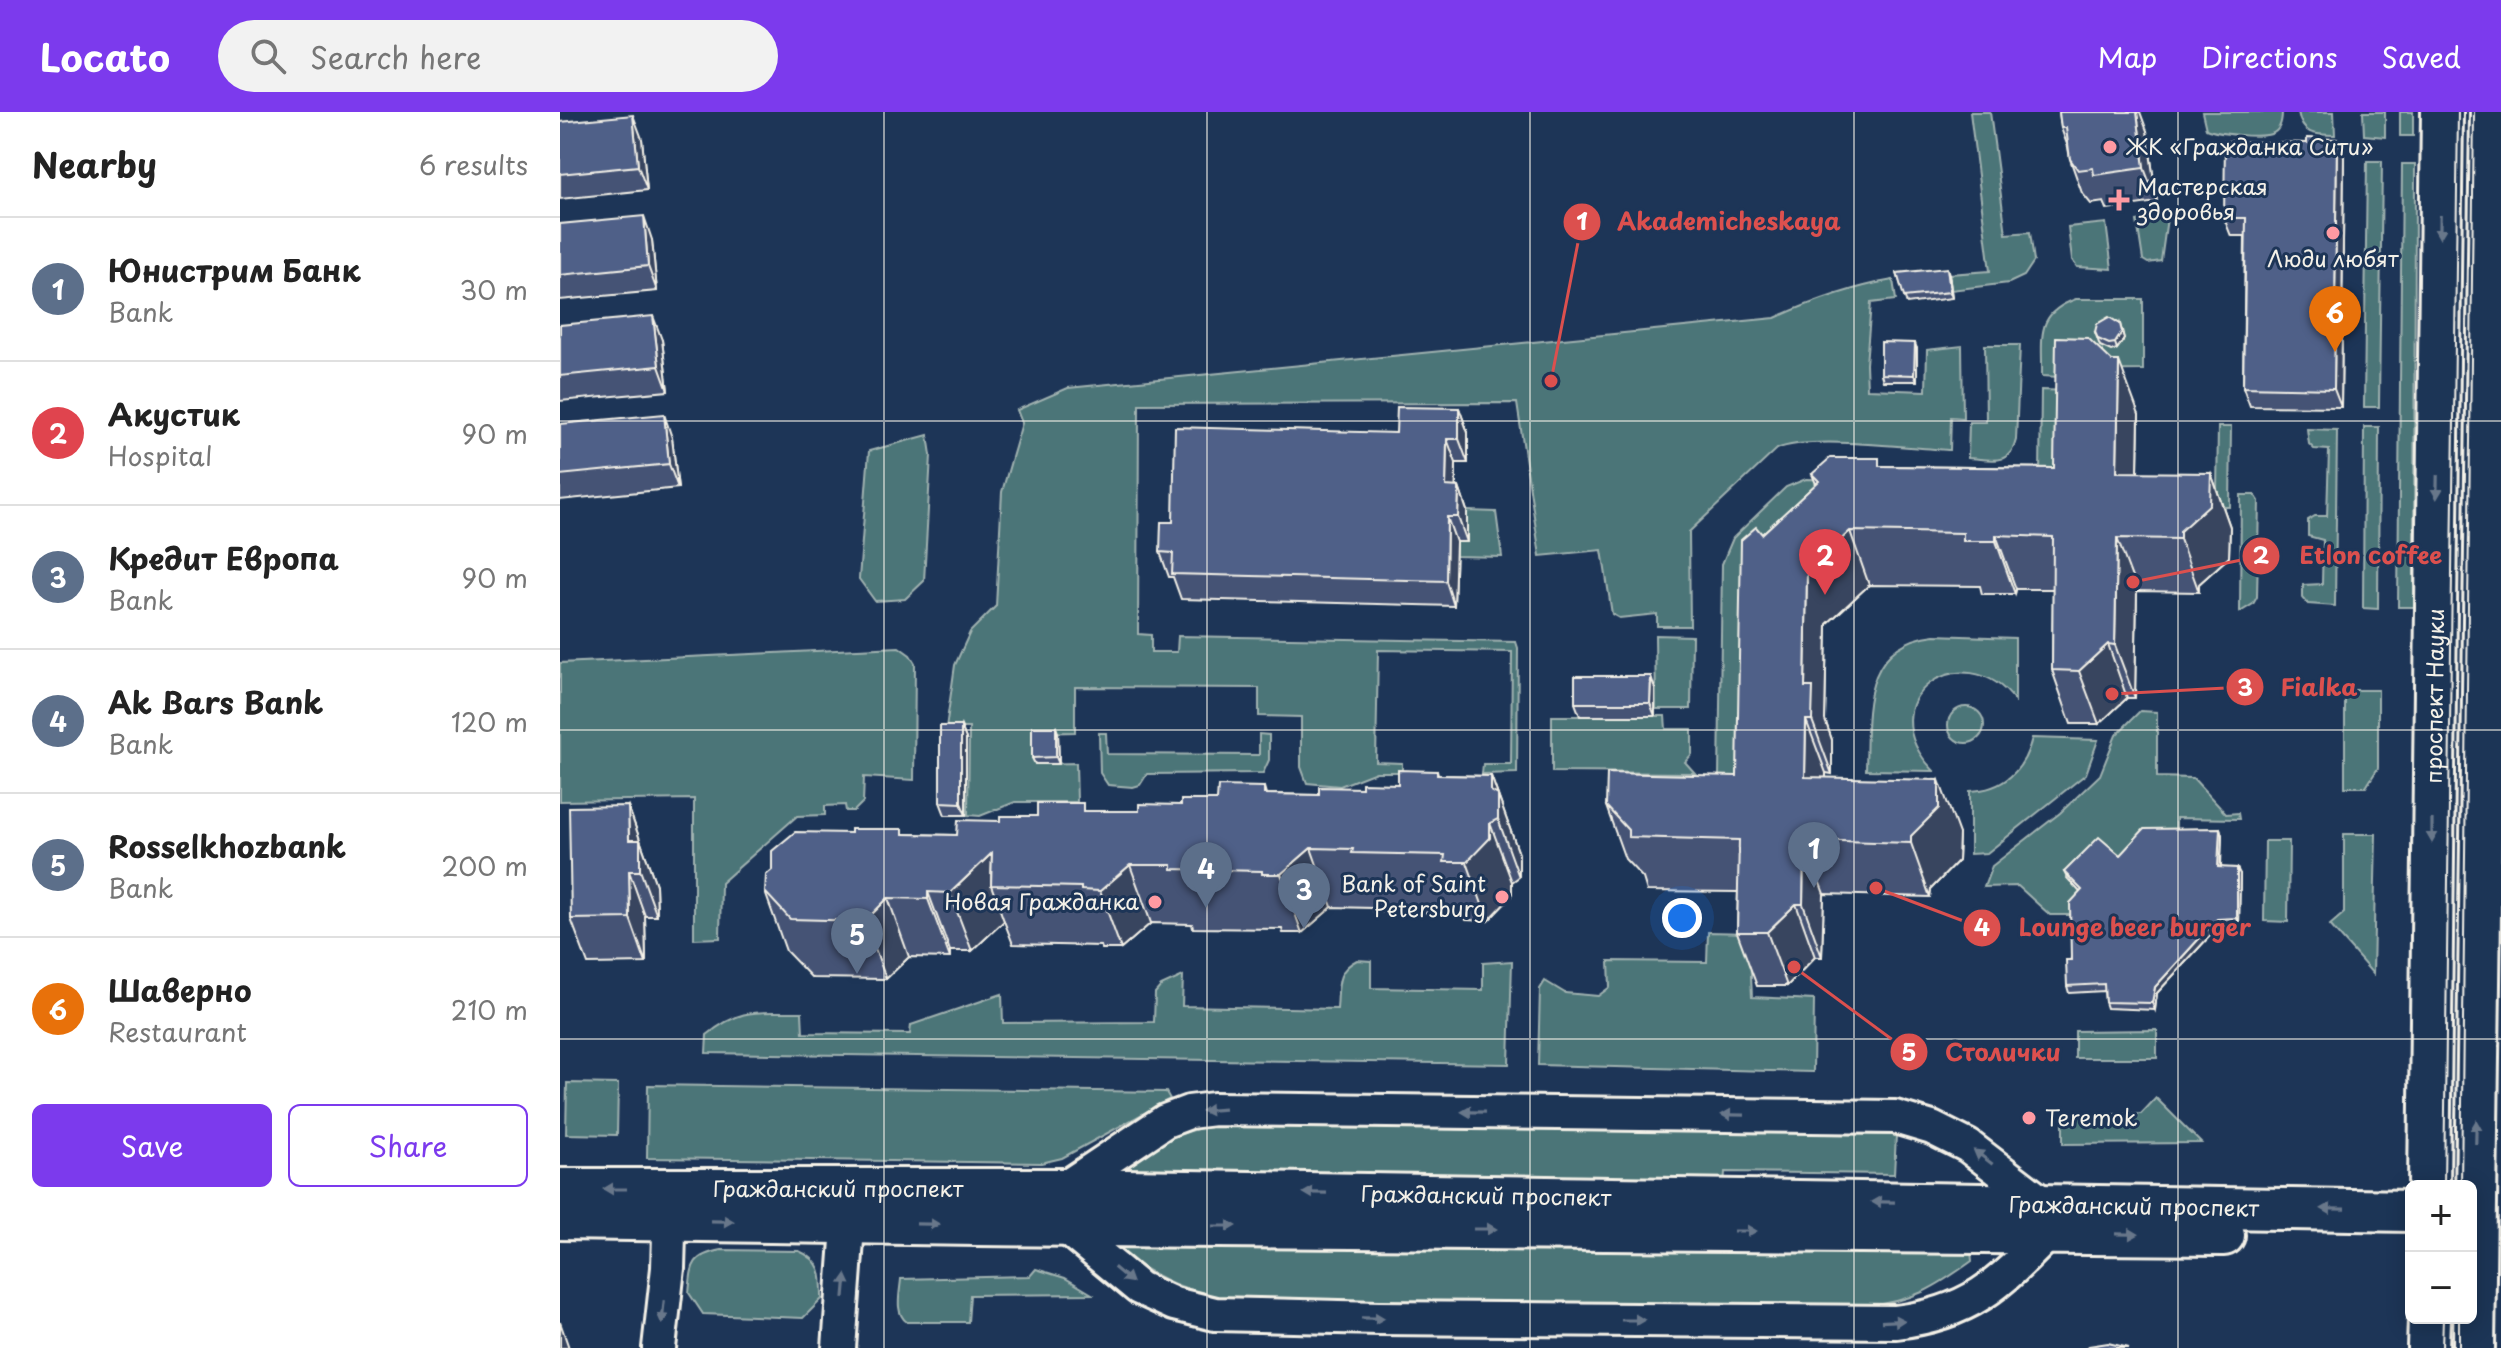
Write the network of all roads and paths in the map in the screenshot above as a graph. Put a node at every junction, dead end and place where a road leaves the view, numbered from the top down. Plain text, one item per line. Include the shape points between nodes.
1 (2442, 112) edge
2 (2491, 112) edge
3 (2429, 1180) edge
4 (560, 1189) edge
5 (670, 1204) junction
6 (850, 1206) junction
7 (1063, 1207) junction
8 (2405, 1211) edge
9 (560, 1219) edge
10 (2047, 1219) junction
11 (2482, 1224) edge
12 (2405, 1238) edge
13 (2429, 1324) edge
14 (659, 1348) edge
15 (839, 1348) edge
16 (2428, 1348) edge
17 (2474, 1348) edge

1 -> 3 main road, проспект Науки
11 -> 2 main road
5 -> 4 main road, Гражданский проспект
5 - 6 main road, Гражданский проспект
5 - 9 main road, Гражданский проспект
5 -> 14 street
6 - 7 main road, Гражданский проспект
15 -> 6 street
7 - 10 main road, Гражданский проспект
10 -> 7 street via 1968,1146 1895,1117 1214,1109 1165,1121
7 -> 10 street via 1139,1288 1174,1304 1215,1314 1379,1318 1917,1319 1962,1307 1993,1288
8 -> 10 main road, Гражданский проспект
10 -> 12 main road, Гражданский проспект
11 - 17 main road
13 - 16 main road

